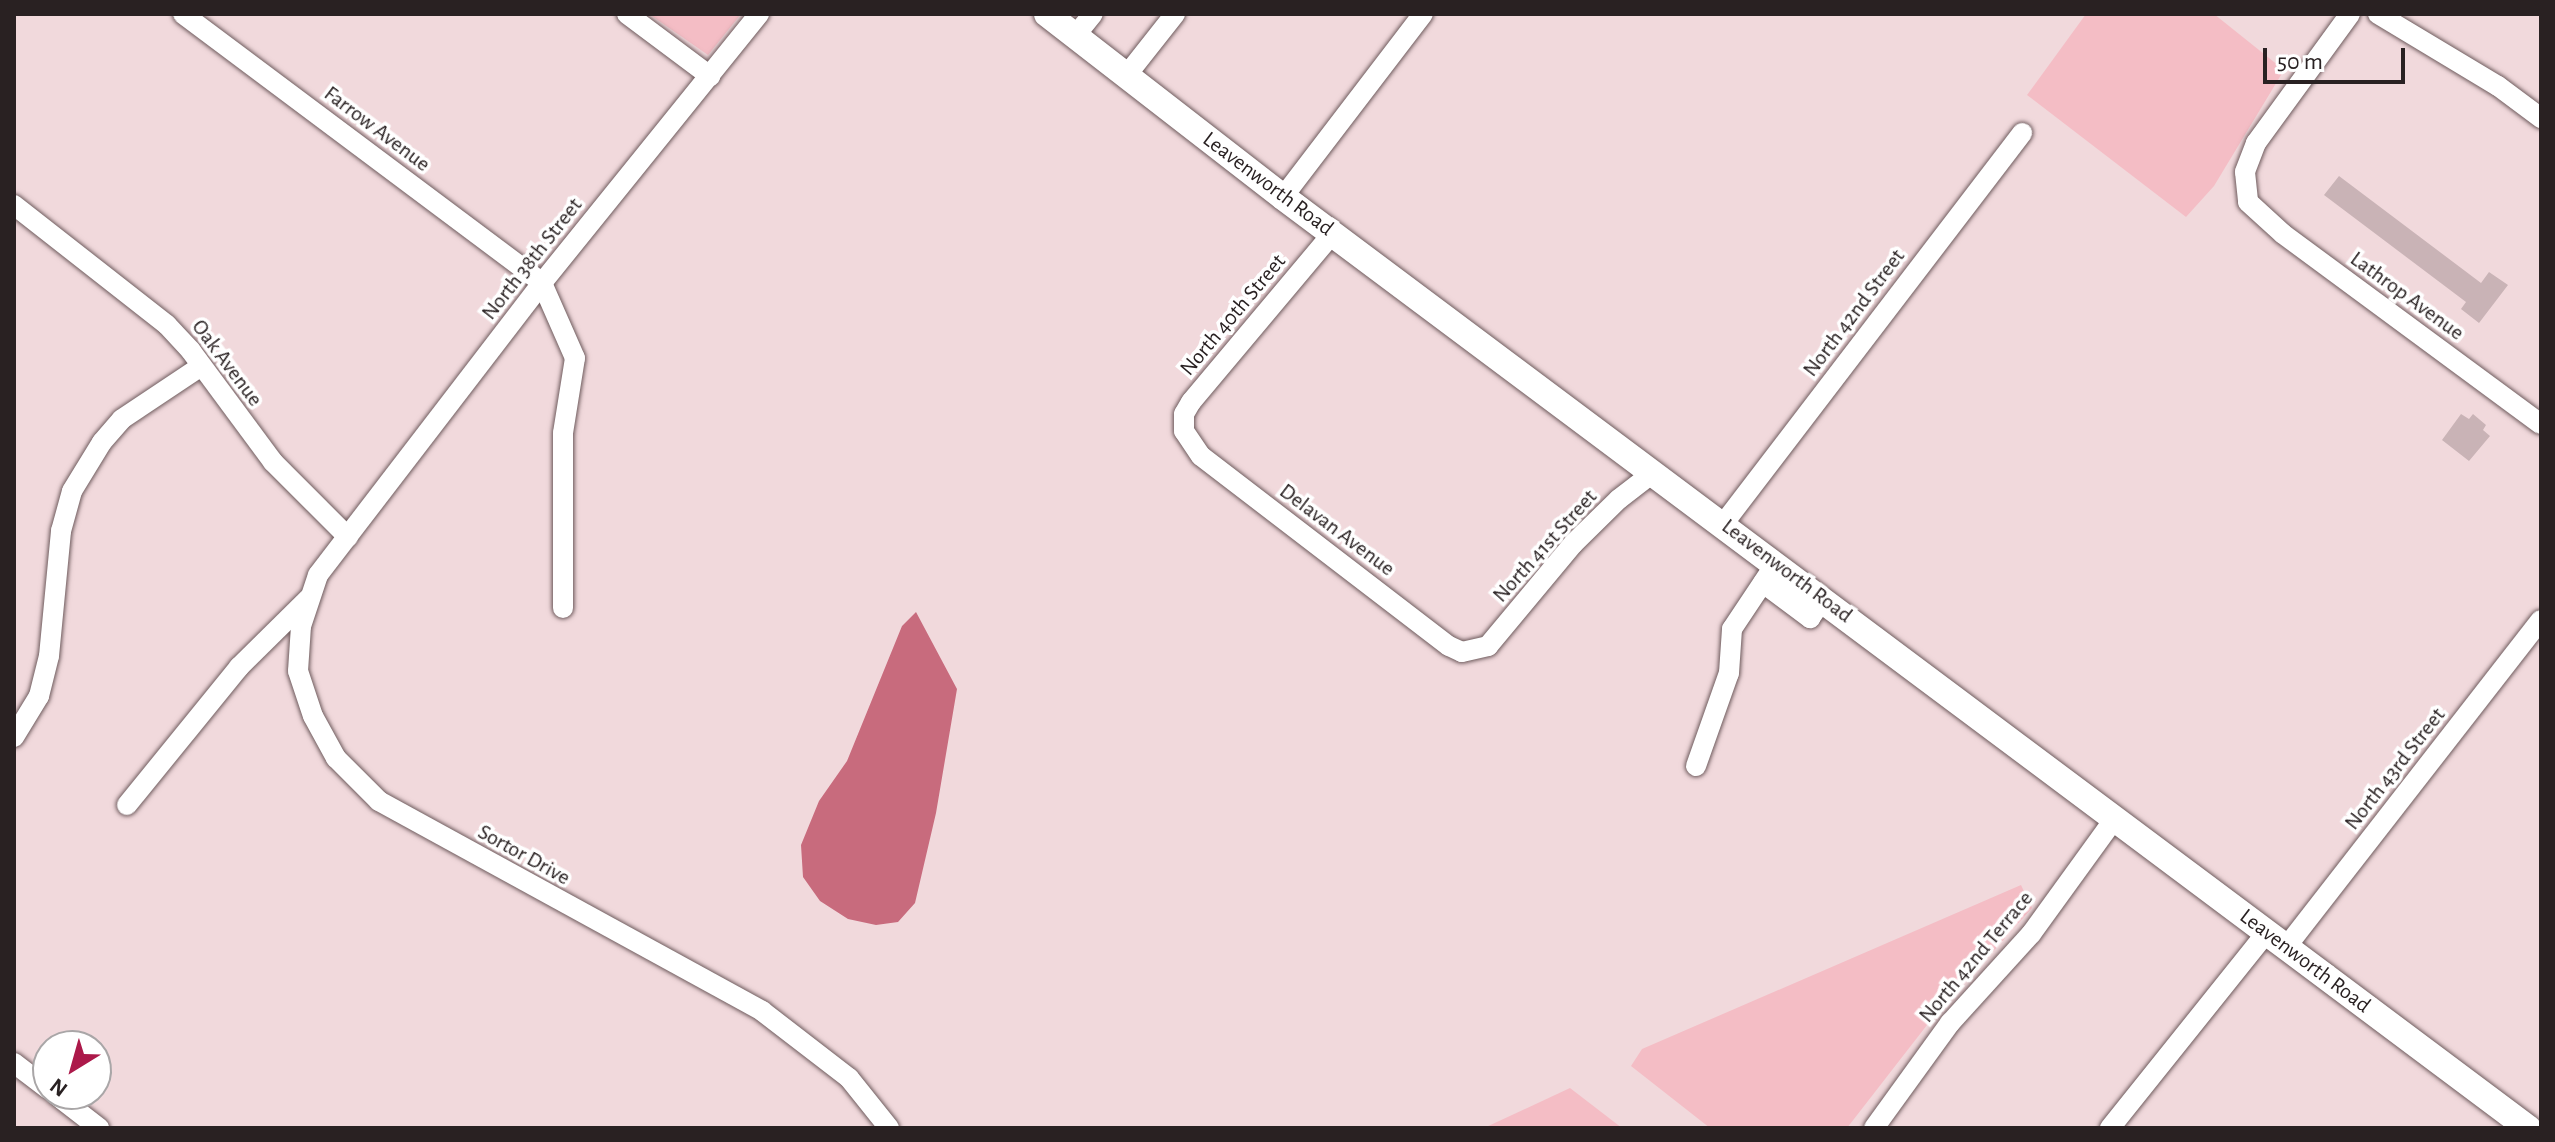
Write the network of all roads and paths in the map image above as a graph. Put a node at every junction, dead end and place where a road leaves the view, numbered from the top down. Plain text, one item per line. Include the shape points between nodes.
1 (183, 14) edge
2 (627, 14) edge
3 (759, 14) edge
4 (1047, 14) edge
5 (1093, 14) edge
6 (1175, 14) edge
7 (1423, 14) edge
8 (2350, 14) edge
9 (2378, 14) edge
10 (1075, 36) junction
11 (710, 76) junction
12 (1126, 76) junction
13 (2541, 118) edge
14 (2022, 133) dead end
15 (1283, 197) junction
16 (14, 205) edge
17 (1332, 234) junction
18 (542, 283) junction
19 (200, 367) junction
20 (2541, 424) edge
21 (1184, 431) joint
22 (1654, 472) junction
23 (1724, 523) junction
24 (348, 537) junction
25 (1770, 573) junction
26 (308, 599) junction
27 (563, 608) dead end
28 (2541, 620) edge
29 (1472, 651) joint
30 (14, 737) edge
31 (1696, 766) dead end
32 (127, 805) dead end
33 (2115, 818) junction
34 (2277, 939) junction
35 (14, 1063) edge
36 (32, 1077) edge
37 (76, 1110) edge
38 (99, 1128) edge
39 (889, 1128) edge
40 (1874, 1128) edge
41 (2110, 1128) edge
42 (2528, 1128) edge

1 - 18 street, Farrow Avenue
2 - 11 street
3 - 11 street, North 38th Street
4 - 10 main road, Leavenworth Road
5 - 10 street
6 - 12 street
7 - 15 street
8 - 20 street, Lathrop Avenue via 2256,143 2245,172 2248,202 2283,234
9 - 13 street
10 - 12 main road, Leavenworth Road
11 - 18 street, North 38th Street
12 - 15 main road, Leavenworth Road
14 - 23 street, North 42nd Street
15 - 17 main road, Leavenworth Road
16 - 19 street, Oak Avenue via 167,325
17 - 21 street, North 40th Street via 1191,402
17 - 22 main road, Leavenworth Road
18 - 24 street, North 38th Street
18 - 27 street via 575,358 563,433
19 - 24 street, Oak Avenue via 273,462
19 - 30 street via 122,419 72,491 61,531 49,656 39,696
21 - 29 street, Delavan Avenue via 1201,456 1449,646
22 - 23 main road, Leavenworth Road
22 - 29 street, North 41st Street via 1573,544 1488,646
23 - 25 main road, Leavenworth Road
24 - 26 street, Sortor Drive via 318,575
25 - 31 street via 1732,629 1729,673
25 - 33 main road, Leavenworth Road via 1824,598
26 - 32 street via 239,667
26 - 39 street, Sortor Drive via 298,646 302,683 336,758 363,788 426,828 762,1011 849,1078
28 - 34 street, North 43rd Street
33 - 34 main road, Leavenworth Road
33 - 40 street, North 42nd Terrace via 2031,934 1950,1023
34 - 41 street, North 43rd Street
34 - 42 main road, Leavenworth Road
35 - 36 street
37 - 38 street

